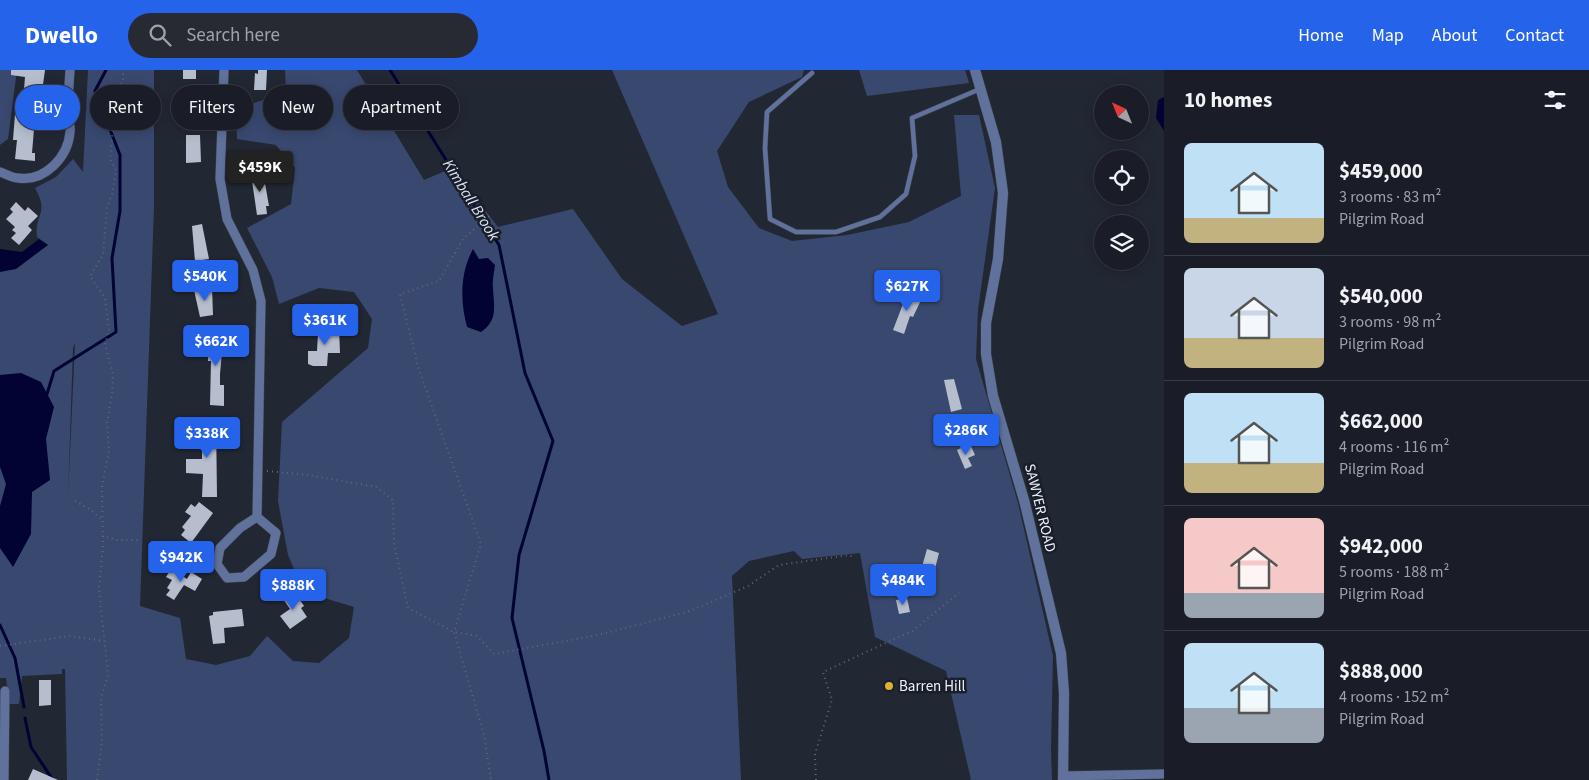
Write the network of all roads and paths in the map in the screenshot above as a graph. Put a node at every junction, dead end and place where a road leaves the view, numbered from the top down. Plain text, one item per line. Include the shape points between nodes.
1 (70, 70) edge
2 (123, 70) edge
3 (224, 70) edge
4 (975, 70) edge
5 (812, 73) dead end
6 (982, 89) junction
7 (0, 172) edge
8 (489, 216) dead end
9 (257, 470) junction
10 (75, 501) dead end
11 (257, 517) junction
12 (103, 520) junction
13 (102, 536) junction
14 (138, 540) dead end
15 (855, 558) dead end
16 (959, 592) dead end
17 (454, 632) junction
18 (104, 641) junction
19 (0, 646) edge
20 (5, 691) dead end
21 (1164, 774) edge
22 (1063, 778) edge
23 (4, 780) edge
24 (96, 780) edge
25 (491, 780) edge
26 (816, 780) edge

1 - 7 street via 70,132 66,150 57,164 27,179
2 - 12 path via 120,85 123,89 113,128 110,159 116,170 107,208 103,255 90,276 105,298 110,329 105,345 113,374 102,487
3 - 9 street via 220,179 227,219 253,270 261,301
4 - 6 street, SAWYER ROAD
5 - 6 lane via 767,112 765,148 770,219 796,232 836,232 880,217 906,194 915,156 912,118
6 - 22 street, SAWYER ROAD via 996,142 1003,193 998,259 986,323 986,354 993,396 1024,500 1061,653
8 - 17 path via 463,239 439,281 400,294 419,370 481,544
9 - 11 street
9 - 17 path via 376,487 393,500 394,543 408,608
10 - 12 path
11 - 11 street via 220,548 217,564 227,578 244,577 271,554 276,534
12 - 13 path
13 - 14 path
13 - 18 path via 99,589
15 - 17 path via 849,555 779,565 748,586 690,612 598,635 494,654 477,636
16 - 26 path via 912,631 823,672 832,700 815,754
17 - 25 path via 484,735
18 - 19 path via 70,636
18 - 24 path via 108,675 101,698 102,741
20 - 23 street
21 - 22 street

